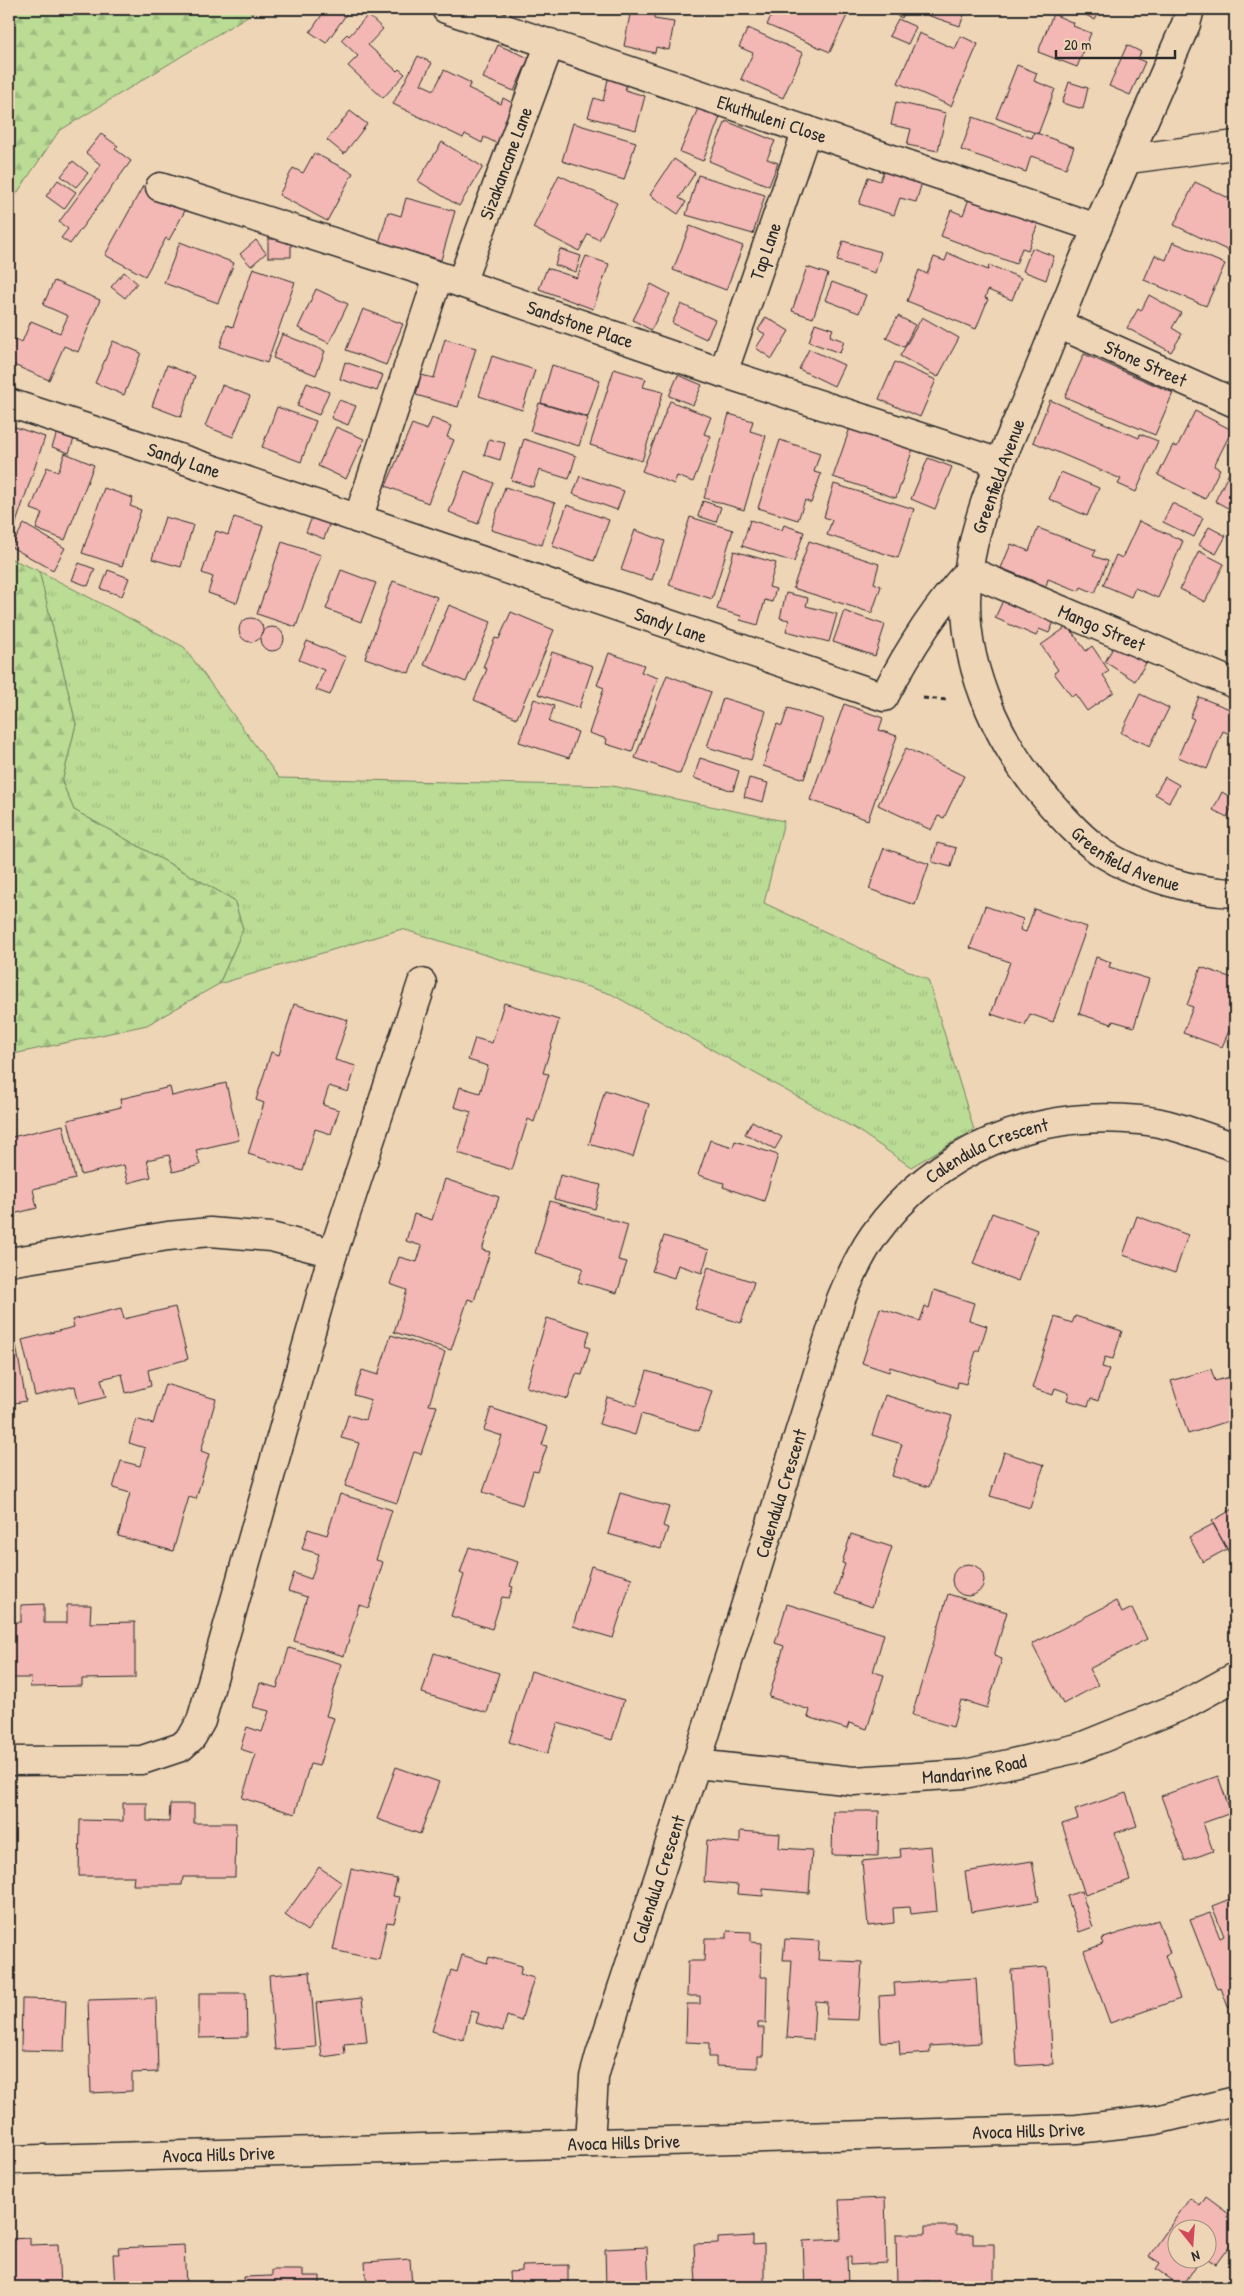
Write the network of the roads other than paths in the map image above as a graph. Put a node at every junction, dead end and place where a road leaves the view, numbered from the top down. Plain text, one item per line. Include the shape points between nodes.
1 (446, 9) edge
2 (1190, 9) edge
3 (550, 43) junction
4 (807, 130) junction
5 (1235, 145) edge
6 (1129, 159) junction
7 (160, 188) dead end
8 (1097, 228) junction
9 (449, 280) junction
10 (1058, 324) junction
11 (723, 373) junction
12 (1235, 403) edge
13 (9, 404) edge
14 (1000, 463) junction
15 (358, 520) junction
16 (969, 570) junction
17 (1235, 684) edge
18 (1235, 893) edge
19 (422, 983) dead end
20 (1235, 1147) edge
21 (333, 1254) junction
22 (9, 1262) edge
23 (1235, 1677) edge
24 (9, 1761) edge
25 (696, 1764) junction
26 (1235, 2101) edge
27 (590, 2143) junction
28 (9, 2160) edge

1 - 3 street, Ekuthuleni Close
2 - 6 street, Greenfield Avenue
3 - 4 street, Ekuthuleni Close
3 - 9 street, Sizakancane Lane
4 - 8 street, Ekuthuleni Close
4 - 11 street, Tap Lane
5 - 6 street
6 - 8 street, Greenfield Avenue
7 - 9 street, Sandstone Place
8 - 10 street, Greenfield Avenue
9 - 11 street, Sandstone Place
9 - 15 street
10 - 12 street, Stone Street
10 - 14 street, Greenfield Avenue
11 - 14 street, Sandstone Place
13 - 15 street, Sandy Lane
14 - 16 street, Greenfield Avenue via 981,513
15 - 16 street, Sandy Lane via 884,696 909,650 948,593
16 - 17 street, Mango Street
16 - 18 street, Greenfield Avenue via 966,604 976,675 1007,744 1034,786 1068,823 1104,854 1142,873 1179,884
19 - 21 street
20 - 25 street, Calendula Crescent via 1182,1129 1142,1120 1102,1117 1061,1120 984,1144 937,1172 897,1208 874,1235 855,1266 841,1300
21 - 22 street via 271,1237 210,1232
21 - 24 street via 201,1721 192,1737 181,1747 142,1760
23 - 25 street, Mandarine Road via 1184,1705 1078,1748 965,1774 854,1781
25 - 27 street, Calendula Crescent via 600,2055 594,2077
26 - 27 street, Avoca Hills Drive via 1156,2120 1077,2129
27 - 28 street, Avoca Hills Drive

